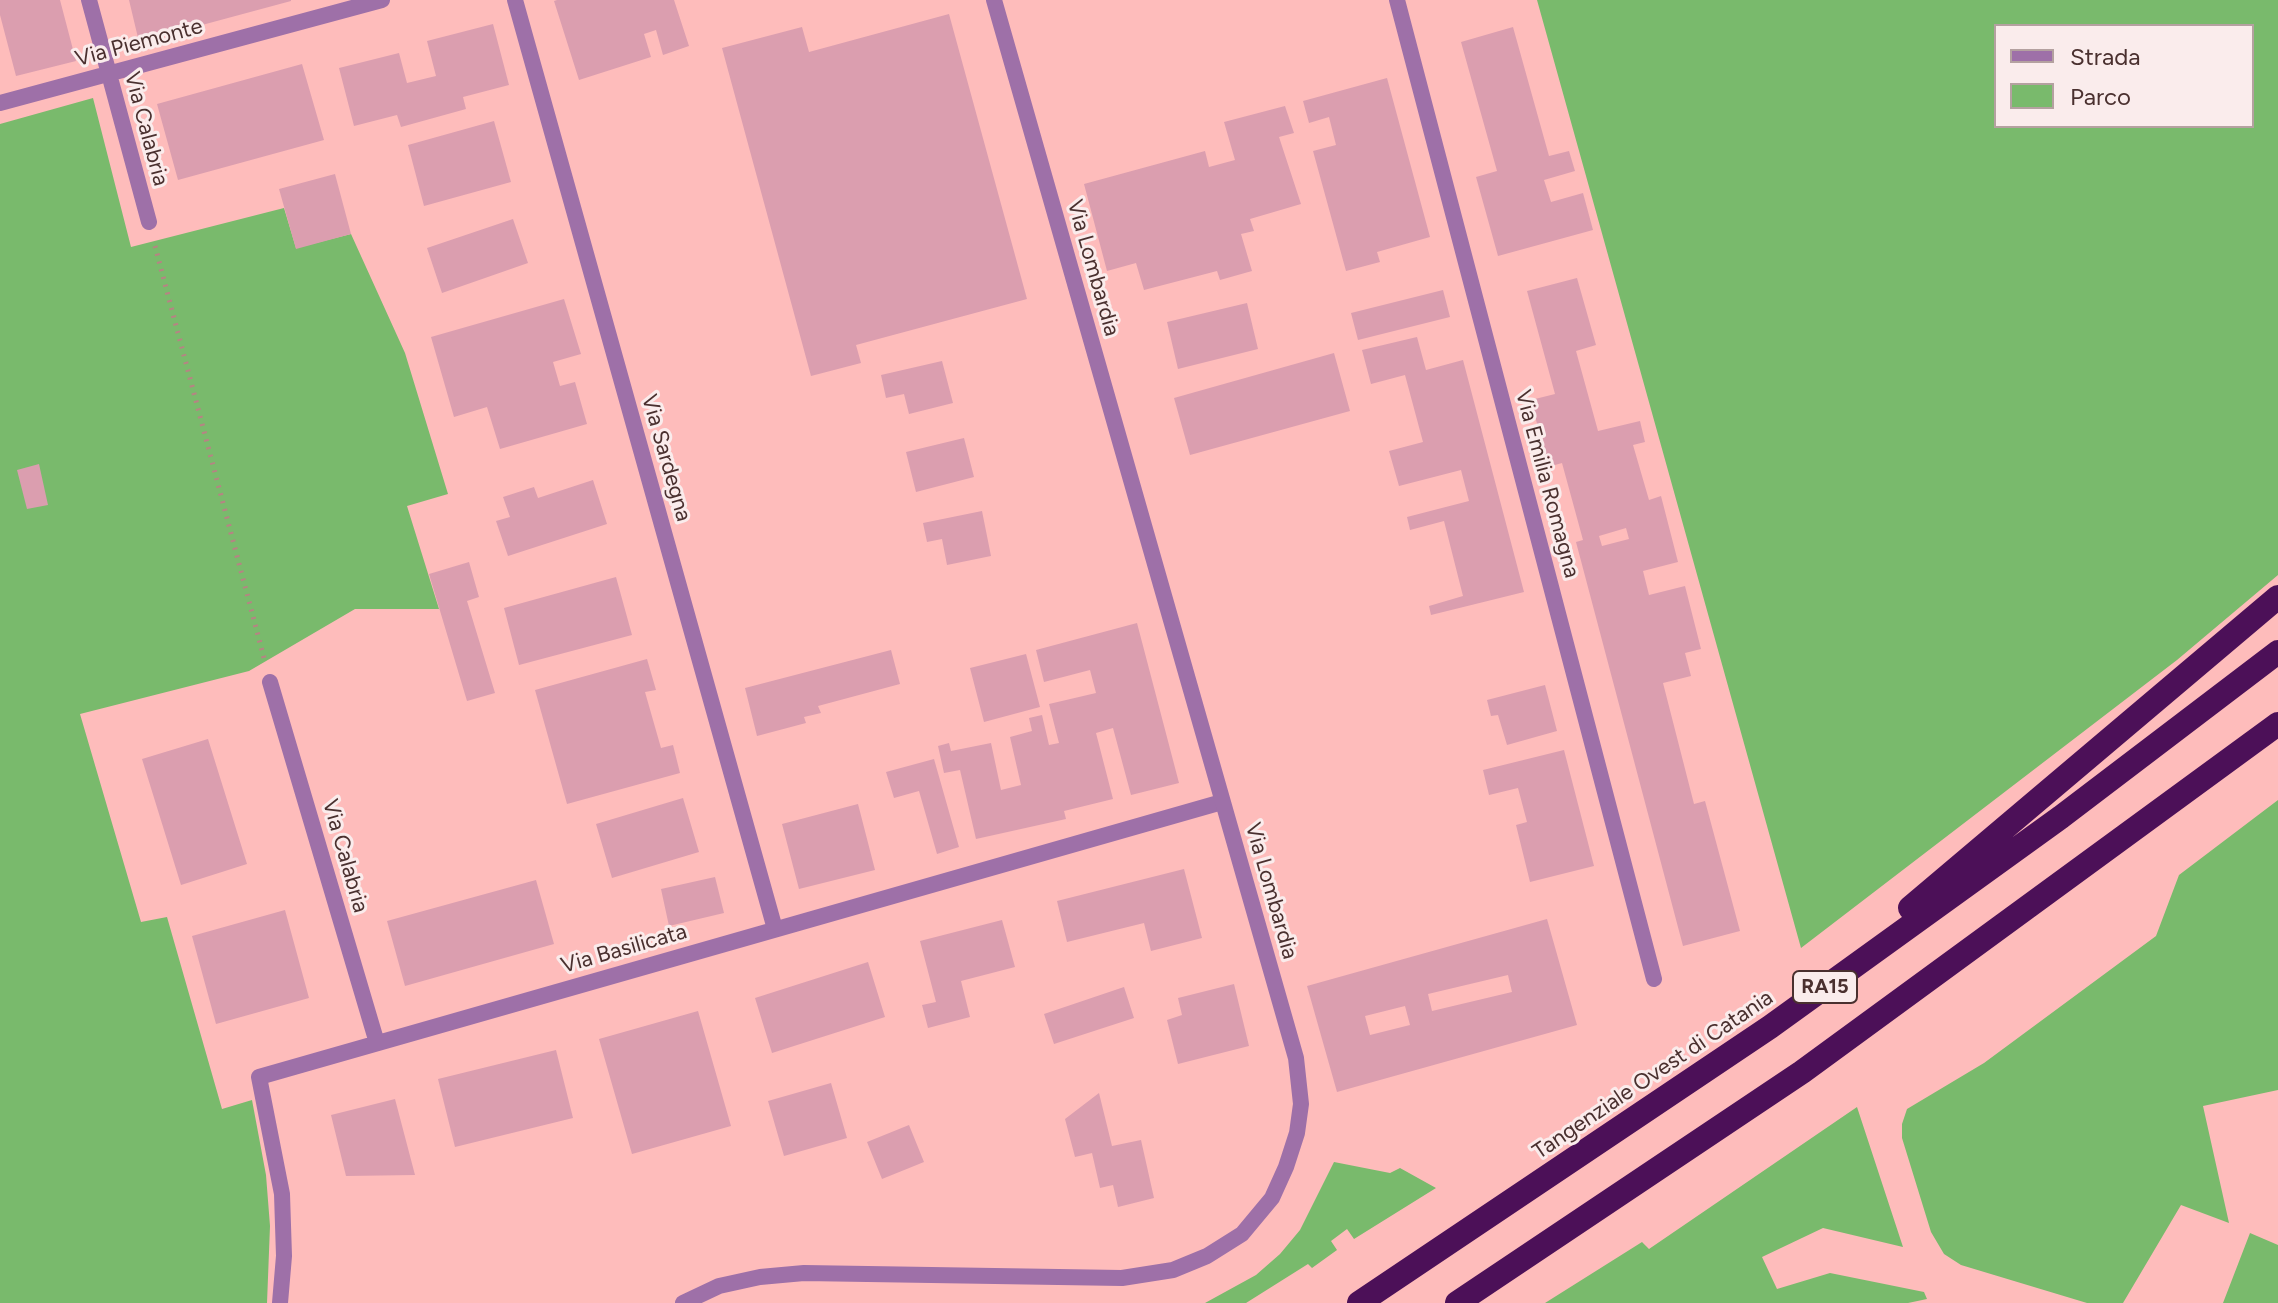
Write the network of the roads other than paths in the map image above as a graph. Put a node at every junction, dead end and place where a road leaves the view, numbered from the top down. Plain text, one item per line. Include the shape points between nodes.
1 (89, 0) edge
2 (382, 0) edge
3 (515, 0) edge
4 (994, 0) edge
5 (1397, 0) edge
6 (109, 74) junction
7 (0, 103) edge
8 (149, 222) road end
9 (2278, 597) edge
10 (2278, 652) edge
11 (270, 682) road end
12 (2278, 724) edge
13 (1222, 802) junction
14 (775, 929) junction
15 (1654, 979) dead end
16 (1770, 1027) junction
17 (377, 1043) junction
18 (280, 1303) edge
19 (683, 1303) edge
20 (1359, 1303) edge
21 (1457, 1303) edge

1 - 6 street, Via Calabria
2 - 6 street, Via Piemonte
3 - 14 street, Via Sardegna
4 - 13 street, Via Lombardia
5 - 15 street, Via Emilia Romagna
6 - 7 street, Via Piemonte
6 - 8 street, Via Calabria
9 - 16 highway
10 - 16 highway, Tangenziale Ovest di Catania / RA15
11 - 17 street, Via Calabria
12 - 21 highway, RA15 via 1802,1072
13 - 14 street, Via Basilicata
13 - 19 street, Via Lombardia via 1296,1058 1301,1104 1297,1133 1272,1198 1242,1234 1173,1270 1122,1278 804,1273 719,1286
14 - 17 street, Via Basilicata
16 - 20 highway, Tangenziale Ovest di Catania / RA15
17 - 18 street, Via Basilicata via 259,1077 282,1194

